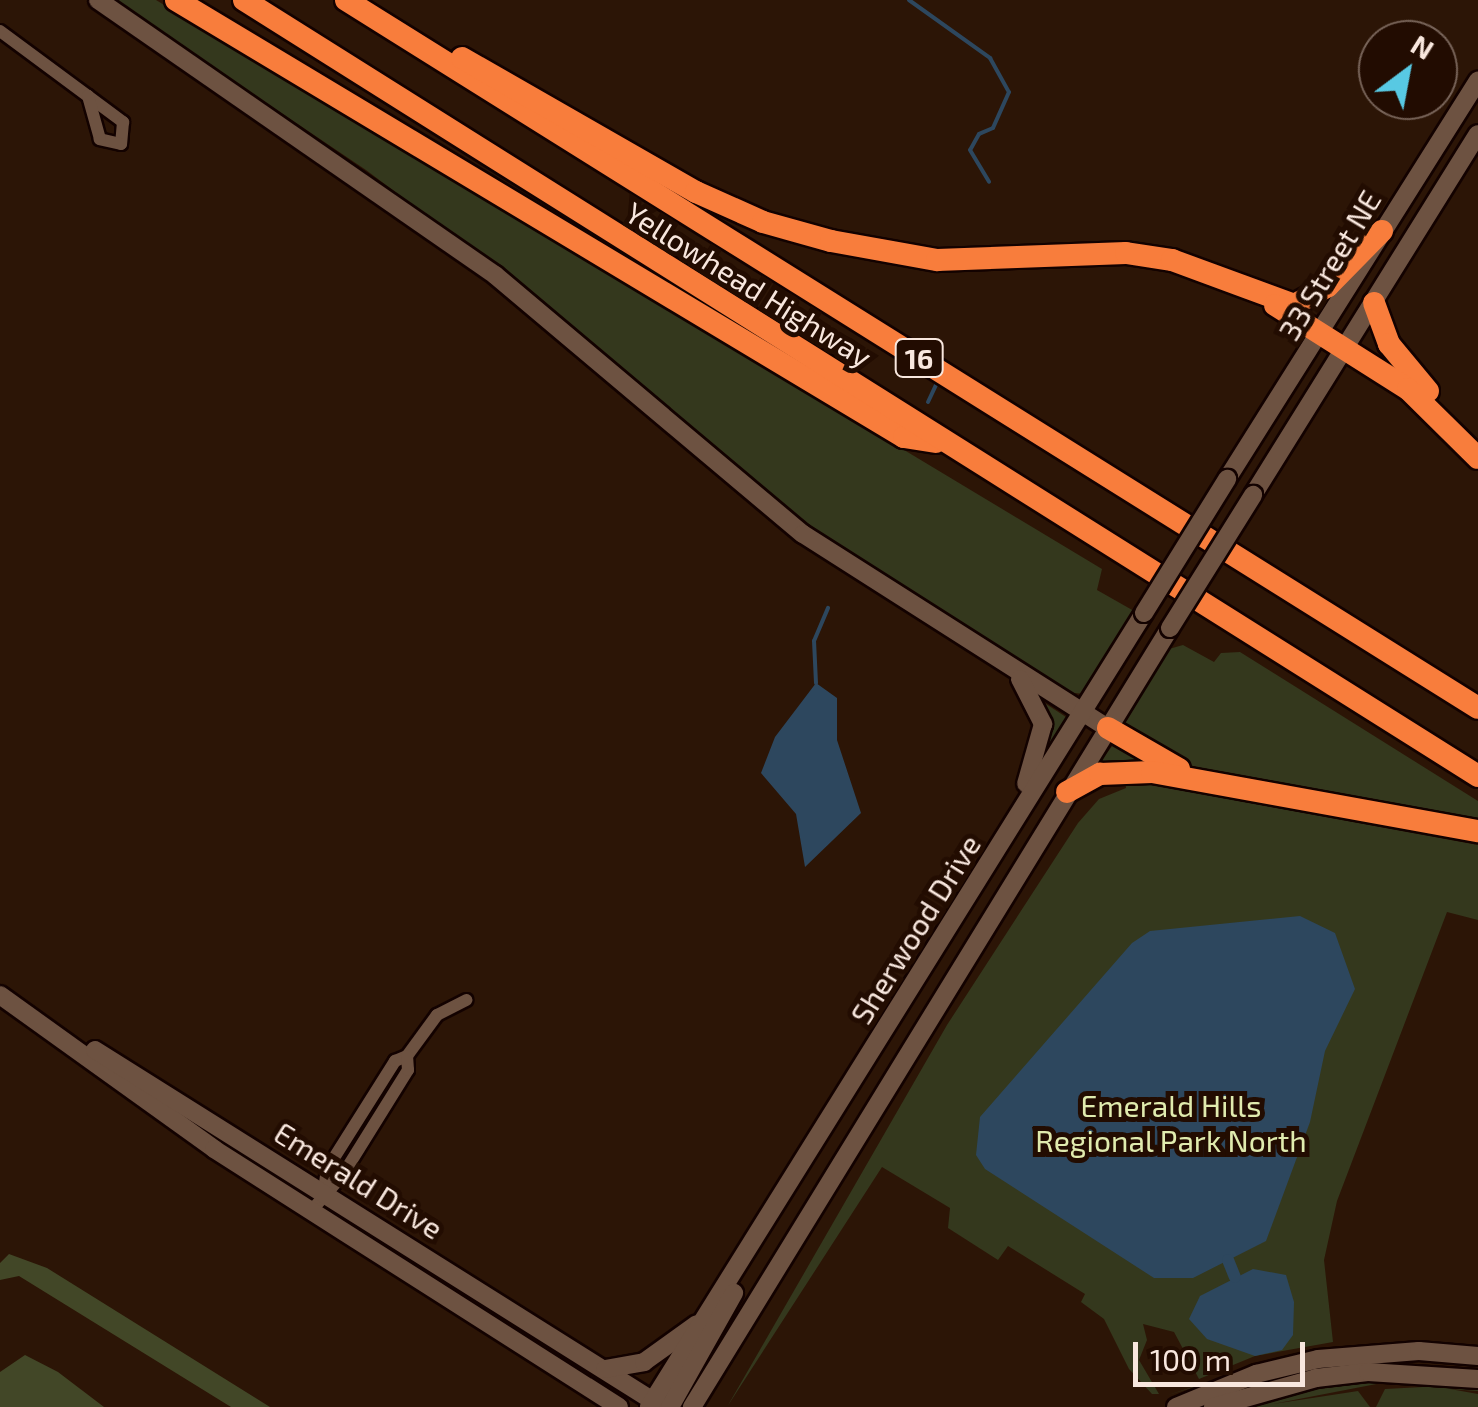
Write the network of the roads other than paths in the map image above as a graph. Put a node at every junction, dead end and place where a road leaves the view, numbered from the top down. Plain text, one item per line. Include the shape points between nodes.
1 (98, 0) edge
2 (176, 0) edge
3 (244, 0) edge
4 (353, 4) edge
5 (0, 31) edge
6 (1478, 80) edge
7 (88, 96) dead end
8 (1478, 134) edge
9 (1382, 231) junction
10 (1255, 293) junction
11 (1374, 303) junction
12 (1322, 332) junction
13 (1345, 348) junction
14 (1459, 434) junction
15 (945, 443) junction
16 (1478, 458) edge
17 (1227, 479) joint
18 (1253, 495) joint
19 (1014, 671) junction
20 (1478, 708) edge
21 (1082, 712) junction
22 (1108, 728) junction
23 (1478, 776) edge
24 (1228, 791) junction
25 (1067, 792) junction
26 (1478, 831) edge
27 (994, 852) junction
28 (0, 995) edge
29 (466, 1000) dead end
30 (50, 1027) junction
31 (324, 1190) junction
32 (312, 1210) junction
33 (745, 1254) junction
34 (705, 1317) junction
35 (512, 1336) junction
36 (1478, 1356) edge
37 (605, 1369) junction
38 (569, 1375) junction
39 (710, 1378) junction
40 (1478, 1379) edge
41 (656, 1406) edge
42 (599, 1407) edge
43 (619, 1407) edge
44 (692, 1407) edge
45 (713, 1407) edge
46 (1176, 1407) edge
47 (1213, 1407) edge

1 - 19 main road via 496,275 803,534
2 - 15 highway via 904,437
3 - 15 highway, Yellowhead Highway / 16
4 - 10 highway via 492,72 696,192 762,222 937,260 1126,253 1172,260
4 - 20 highway, Yellowhead Highway / 16
5 - 7 street
6 - 9 main road, 33 Street NE
8 - 11 main road, 33 Street NE
9 - 10 highway via 1310,300 1294,305
9 - 12 main road, 33 Street NE
10 - 12 highway
11 - 13 main road, 33 Street NE
11 - 14 highway via 1389,344
12 - 13 highway
12 - 17 main road, 33 Street NE
13 - 14 highway via 1408,388
13 - 18 main road, 33 Street NE
14 - 16 highway
15 - 23 highway, Yellowhead Highway / 16
17 - 21 main road, Sherwood Drive, bridge
18 - 22 main road, Sherwood Drive, bridge
19 - 21 main road
19 - 27 main road via 1038,706 1042,740
21 - 22 main road
21 - 27 main road, Sherwood Drive
22 - 24 highway
22 - 25 main road, Sherwood Drive
24 - 25 highway via 1152,772 1120,772 1100,774
24 - 26 highway
25 - 39 main road, Sherwood Drive
27 - 33 main road, Sherwood Drive
28 - 30 main road, Emerald Drive
29 - 31 street via 437,1015 395,1062 327,1170
30 - 31 main road, Emerald Drive
30 - 32 main road, Emerald Drive via 193,1134
31 - 32 street
31 - 37 main road, Emerald Drive
32 - 35 main road, Emerald Drive
33 - 34 main road, Sherwood Drive
33 - 41 main road via 741,1281
34 - 37 main road via 644,1362
34 - 41 main road, Sherwood Drive
35 - 38 main road, Emerald Drive
35 - 41 main road
36 - 46 main road via 1420,1351 1318,1358 1256,1374
37 - 41 main road, Emerald Drive
38 - 42 main road
38 - 43 main road, Emerald Drive
39 - 44 main road, Sherwood Drive
39 - 45 main road
40 - 47 main road via 1368,1372 1316,1378

